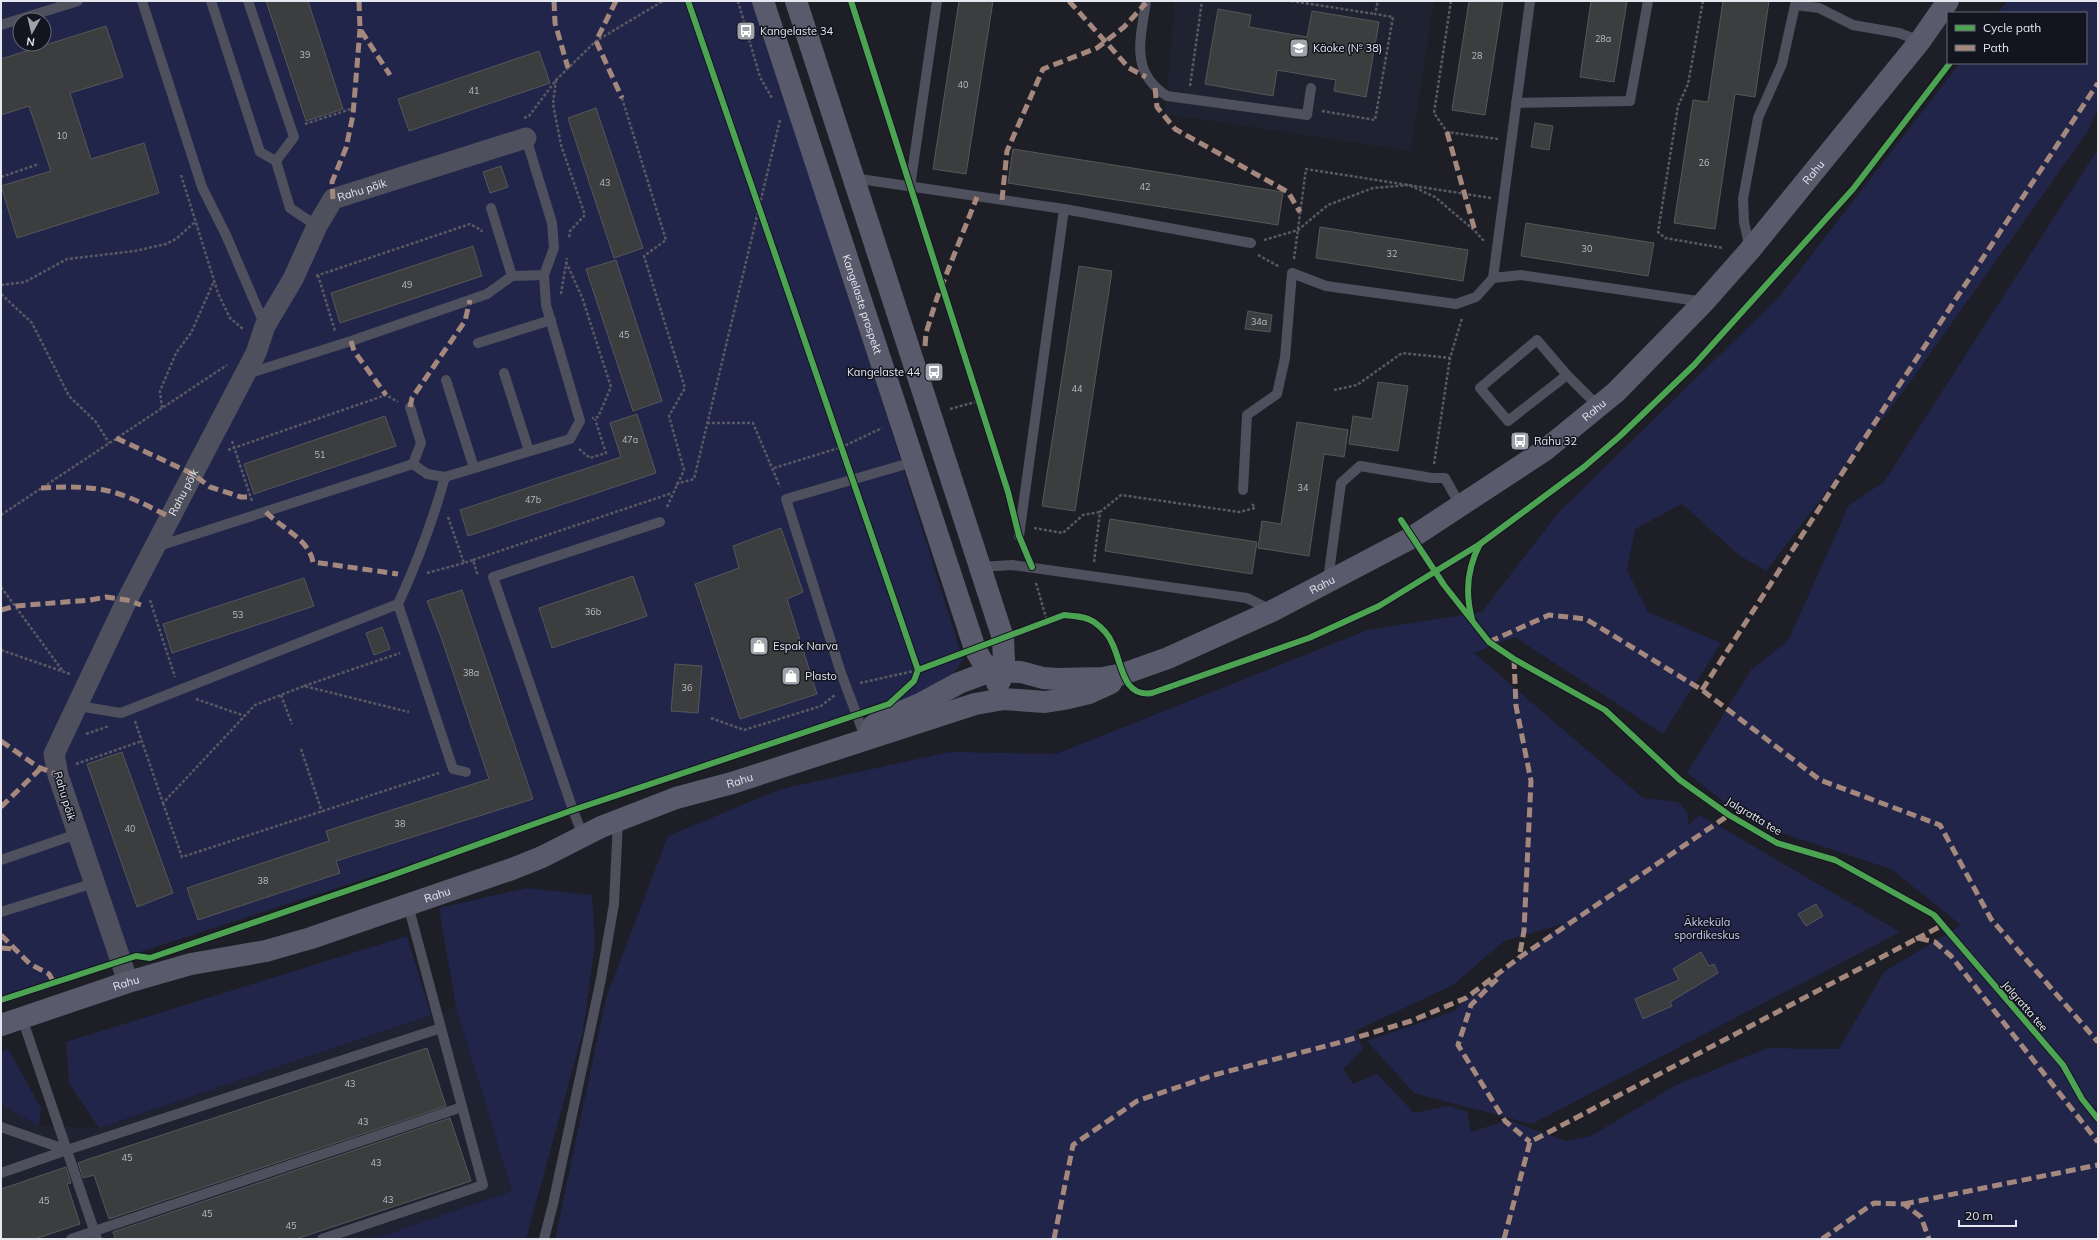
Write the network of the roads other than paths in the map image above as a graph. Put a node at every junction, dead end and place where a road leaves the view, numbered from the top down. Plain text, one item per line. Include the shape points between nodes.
1 (78, 1) edge
2 (142, 1) edge
3 (211, 1) edge
4 (248, 1) edge
5 (762, 1) edge
6 (796, 1) edge
7 (937, 1) edge
8 (1146, 1) edge
9 (1530, 1) edge
10 (1648, 1) edge
11 (1948, 1) edge
12 (1, 25) edge
13 (1920, 41) junction
14 (1311, 88) dead end
15 (1516, 103) junction
16 (526, 138) joint
17 (276, 162) junction
18 (853, 178) junction
19 (910, 187) junction
20 (490, 208) dead end
21 (1064, 209) junction
22 (317, 226) junction
23 (1251, 243) road end
24 (1750, 250) junction
25 (544, 275) junction
26 (512, 276) junction
27 (1493, 278) junction
28 (1704, 302) junction
29 (551, 320) junction
30 (265, 326) junction
31 (478, 343) dead end
32 (504, 373) dead end
33 (244, 375) junction
34 (1567, 375) junction
35 (446, 380) dead end
36 (1598, 406) junction
37 (410, 407) dead end
38 (529, 451) junction
39 (913, 462) junction
40 (413, 464) junction
41 (474, 468) junction
42 (445, 477) junction
43 (1243, 490) road end
44 (1461, 507) junction
45 (660, 522) road end
46 (1020, 530) road end
47 (157, 543) junction
48 (979, 567) junction
49 (1327, 583) junction
50 (398, 604) junction
51 (1272, 611) junction
52 (1003, 638) junction
53 (975, 648) junction
54 (997, 674) junction
55 (1123, 674) junction
56 (1072, 678) junction
57 (959, 683) junction
58 (1029, 700) junction
59 (975, 704) junction
60 (78, 706) junction
61 (866, 739) junction
62 (466, 772) dead end
63 (618, 819) junction
64 (77, 834) junction
65 (583, 836) junction
66 (1, 860) edge
67 (94, 883) junction
68 (408, 905) junction
69 (1, 912) edge
70 (128, 982) junction
71 (22, 1018) junction
72 (1, 1025) edge
73 (441, 1028) junction
74 (462, 1107) junction
75 (1, 1127) edge
76 (67, 1150) junction
77 (1, 1172) edge
78 (96, 1235) edge
79 (71, 1239) edge
80 (322, 1239) edge
81 (544, 1239) edge

1 - 12 lane
2 - 30 lane via 202,187 226,235
3 - 17 lane via 260,152
4 - 17 lane via 294,137
5 - 39 main road, Kangelaste prospekt
6 - 18 main road
7 - 19 lane
8 - 14 lane via 1140,52 1141,66 1155,88 1166,96 1307,115
9 - 15 lane
10 - 15 lane via 1630,100
11 - 13 main road, Rahu
13 - 24 main road, Rahu
13 - 24 lane via 1899,32 1854,25 1820,8 1795,5 1782,64 1756,125 1743,199 1744,222
15 - 27 lane
16 - 22 street, Rahu põik via 333,199
16 - 25 lane via 552,223 554,248
17 - 22 lane via 290,208
18 - 19 lane
18 - 48 main road
19 - 21 lane
20 - 26 lane
21 - 23 lane
21 - 46 lane
22 - 30 street, Rahu põik via 293,279
24 - 28 main road, Rahu
25 - 26 lane
25 - 29 lane via 546,304
26 - 33 lane via 487,294
27 - 28 lane via 1521,275
27 - 43 lane via 1476,297 1456,304 1326,286 1292,274 1285,358 1277,394 1247,415
28 - 36 main road, Rahu via 1616,392
29 - 31 lane
29 - 38 lane via 580,421 570,438
30 - 33 street, Rahu põik via 256,353
32 - 38 lane
33 - 47 street, Rahu põik
34 - 34 lane via 1537,340 1480,388 1508,421
34 - 36 lane
35 - 41 lane
36 - 44 main road, Rahu via 1545,450
37 - 40 lane via 421,443
38 - 41 lane
39 - 53 main road, Kangelaste prospekt
39 - 61 lane via 786,499 846,686
40 - 42 lane via 427,474
40 - 47 lane via 165,544
41 - 42 lane
42 - 50 lane
44 - 49 main road, Rahu via 1411,538
44 - 49 lane via 1445,478 1360,466 1341,483
45 - 65 lane via 493,577
47 - 60 street, Rahu põik
48 - 51 lane via 1032,567 1247,598
48 - 52 main road
49 - 51 main road, Rahu
50 - 60 lane via 121,713
50 - 62 lane via 453,769
51 - 55 main road, Rahu via 1168,658
52 - 54 main road via 1005,651
52 - 56 main road via 1027,660 1054,674
53 - 54 main road, Kangelaste prospekt
53 - 57 main road via 971,666
54 - 56 main road, Rahu via 1021,672 1043,678
54 - 57 main road, Rahu
54 - 58 main road, Kangelaste prospekt via 1022,697
54 - 59 main road via 987,696
55 - 56 main road, Rahu via 1103,678
55 - 58 main road, Rahu via 1110,684 1089,693 1045,702
57 - 61 main road, Rahu via 922,703 882,720 873,726
58 - 59 main road, Rahu via 1004,699
59 - 61 main road, Rahu
60 - 64 street, Rahu põik via 54,754
61 - 63 main road, Rahu via 676,798
63 - 65 main road, Rahu
63 - 81 lane via 613,912 598,995
64 - 66 lane
64 - 67 street, Rahu põik
65 - 68 main road, Rahu via 536,860
67 - 69 lane
67 - 70 street, Rahu põik
68 - 70 main road, Rahu via 266,951 191,964
68 - 73 lane
70 - 71 main road, Rahu
71 - 72 main road, Rahu
71 - 76 lane
73 - 74 lane
73 - 76 lane
74 - 78 lane
74 - 80 lane via 483,1185
75 - 76 lane
76 - 77 lane
76 - 78 lane
78 - 79 lane

